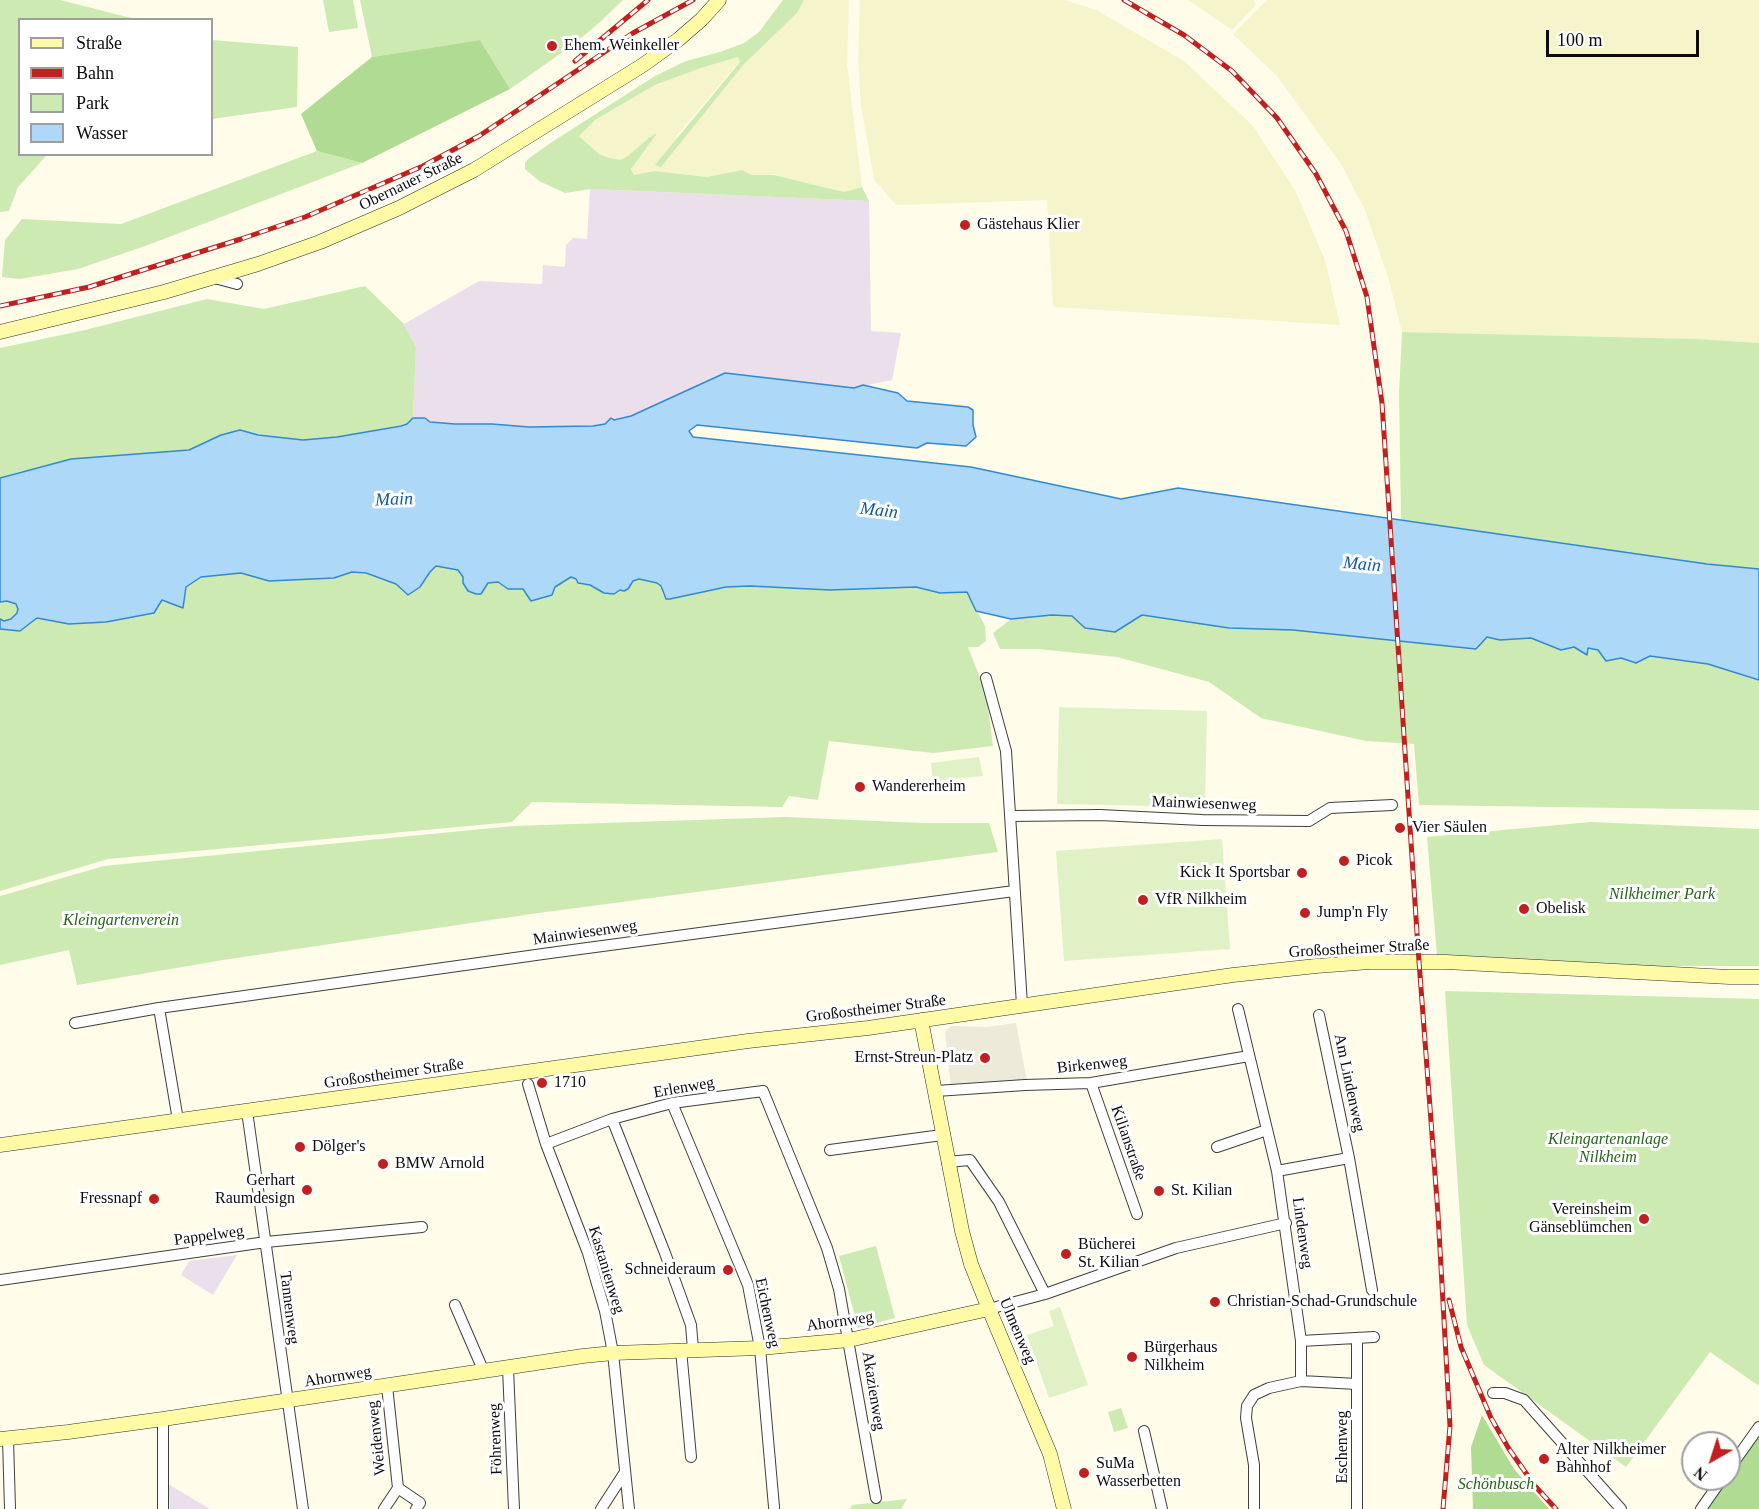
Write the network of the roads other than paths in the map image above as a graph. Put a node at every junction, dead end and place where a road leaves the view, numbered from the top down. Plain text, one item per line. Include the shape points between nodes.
1 (719, 0) edge
2 (211, 277) junction
3 (237, 284) dead end
4 (0, 332) edge
5 (986, 678) dead end
6 (1392, 805) dead end
7 (1011, 816) junction
8 (1014, 891) junction
9 (1759, 977) edge
10 (1022, 1005) junction
11 (159, 1008) junction
12 (1238, 1009) dead end
13 (1319, 1015) dead end
14 (921, 1020) junction
15 (75, 1023) dead end
16 (1249, 1056) junction
17 (1091, 1083) junction
18 (528, 1084) dead end
19 (936, 1091) junction
20 (672, 1103) junction
21 (247, 1111) junction
22 (612, 1119) junction
23 (178, 1120) junction
24 (1267, 1130) junction
25 (942, 1135) junction
26 (546, 1144) junction
27 (0, 1145) edge
28 (1217, 1147) dead end
29 (830, 1150) dead end
30 (790, 1155) joint
31 (1349, 1158) junction
32 (948, 1162) junction
33 (1277, 1171) junction
34 (1137, 1214) dead end
35 (1286, 1223) junction
36 (422, 1227) dead end
37 (266, 1242) junction
38 (0, 1280) edge
39 (1372, 1290) dead end
40 (1045, 1294) junction
41 (455, 1305) dead end
42 (989, 1309) junction
43 (1374, 1336) dead end
44 (1357, 1338) junction
45 (849, 1340) junction
46 (1301, 1341) junction
47 (760, 1348) junction
48 (687, 1350) junction
49 (613, 1353) junction
50 (508, 1368) junction
51 (484, 1372) junction
52 (1301, 1381) junction
53 (1358, 1384) junction
54 (387, 1386) junction
55 (1493, 1393) dead end
56 (287, 1401) junction
57 (163, 1419) junction
58 (1759, 1427) edge
59 (1144, 1431) dead end
60 (4, 1439) edge
61 (1741, 1452) edge
62 (691, 1457) dead end
63 (625, 1472) junction
64 (398, 1488) junction
65 (1714, 1491) edge
66 (876, 1498) dead end
67 (774, 1507) dead end
68 (10, 1509) edge
69 (164, 1509) edge
70 (303, 1509) edge
71 (384, 1509) edge
72 (416, 1509) edge
73 (514, 1509) edge
74 (602, 1509) edge
75 (629, 1509) edge
76 (1064, 1509) edge
77 (1162, 1509) edge
78 (1254, 1509) edge
79 (1357, 1509) edge
80 (1621, 1509) edge
81 (1701, 1509) edge

1 - 2 main road, Obernauer Straße via 679,39 612,85 450,183 320,242
2 - 3 street
2 - 4 main road, Obernauer Straße
5 - 7 street via 1006,751
6 - 7 street, Mainwiesenweg via 1329,808 1309,821
7 - 8 street
8 - 10 street
8 - 11 street, Mainwiesenweg
9 - 10 main road, Großostheimer Straße via 1370,962 1233,975
10 - 14 main road, Großostheimer Straße
11 - 15 street, Mainwiesenweg
11 - 23 street
12 - 16 street, Lindenweg
13 - 31 street, Am Lindenweg
14 - 19 main road, Ulmenweg
14 - 21 main road, Großostheimer Straße
16 - 17 street, Birkenweg
16 - 24 street, Lindenweg
17 - 19 street, Birkenweg
17 - 34 street, Kilianstraße
18 - 26 street, Kastanienweg
19 - 25 main road, Ulmenweg
20 - 22 street, Erlenweg
20 - 30 street, Erlenweg via 763,1091
20 - 47 street, Eichenweg via 748,1285
21 - 23 main road, Großostheimer Straße
21 - 37 street, Tannenweg
22 - 26 street, Erlenweg
22 - 48 street via 691,1325
23 - 27 main road, Großostheimer Straße
24 - 28 street
24 - 33 street, Lindenweg
25 - 29 street
25 - 32 main road, Ulmenweg
26 - 49 street, Kastanienweg via 588,1253
30 - 45 street, Akazienweg via 828,1248
31 - 33 street, Am Lindenweg
31 - 39 street, Am Lindenweg
32 - 40 street via 970,1160 999,1202
32 - 42 main road, Ulmenweg via 971,1264
33 - 35 street, Lindenweg
35 - 40 street via 1176,1248
35 - 46 street, Lindenweg
36 - 37 street, Pappelweg
37 - 38 street, Pappelweg
37 - 56 street, Tannenweg
40 - 42 street
41 - 51 street
42 - 45 main road, Ahornweg
42 - 76 main road, Ulmenweg via 1050,1454
43 - 44 street
44 - 46 street
44 - 53 street
45 - 47 main road, Ahornweg
45 - 66 street, Akazienweg
46 - 52 street, Lindenweg
47 - 48 main road, Ahornweg
47 - 67 street, Eichenweg
48 - 49 main road, Ahornweg
48 - 62 street
49 - 50 main road, Ahornweg
49 - 63 street, Kastanienweg
50 - 51 main road, Ahornweg
50 - 73 street, Föhrenweg
51 - 54 main road, Ahornweg
52 - 53 street
52 - 78 street via 1254,1395 1248,1406
53 - 79 street, Eschenweg
54 - 56 main road, Ahornweg
54 - 64 street, Weidenweg
55 - 80 street via 1524,1400
56 - 57 main road, Ahornweg
56 - 70 street, Tannenweg
57 - 60 main road, Ahornweg
57 - 69 street
58 - 61 street
59 - 77 street
60 - 68 street
63 - 74 street
63 - 75 street, Kastanienweg
64 - 71 street, Weidenweg
64 - 72 street, Weidenweg via 420,1503
65 - 81 street

